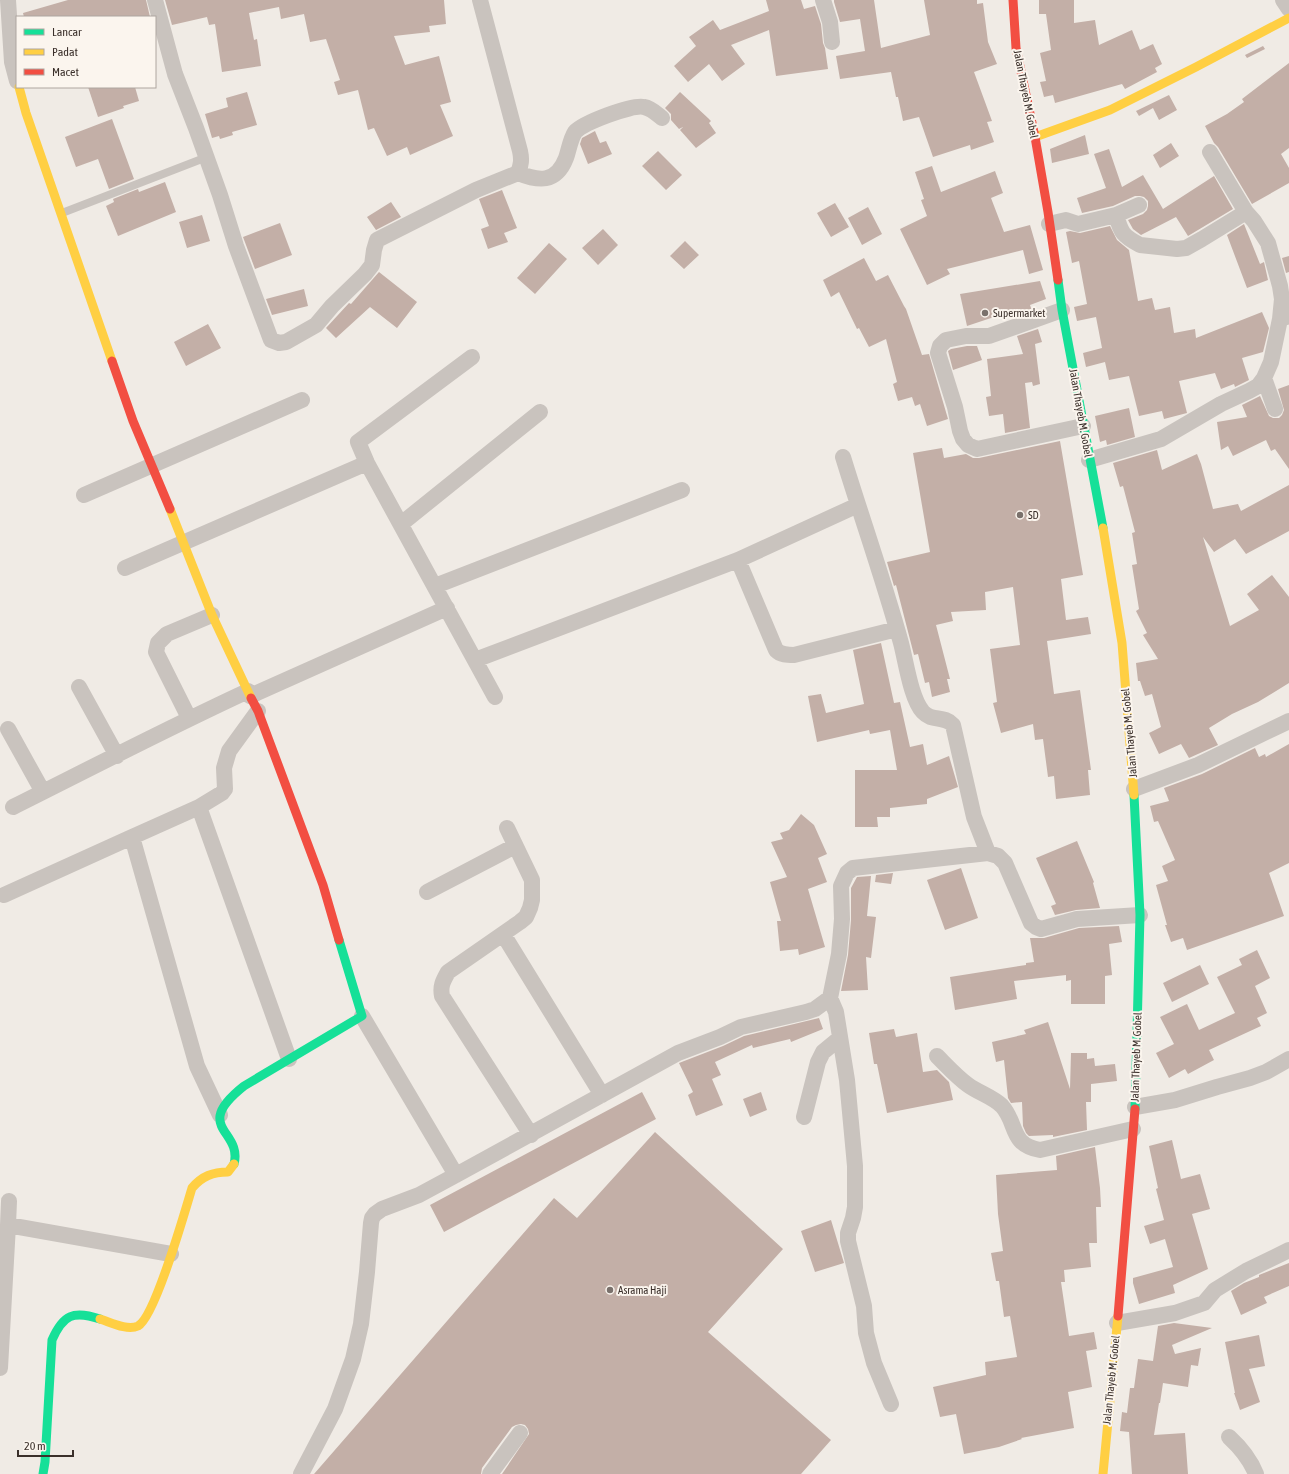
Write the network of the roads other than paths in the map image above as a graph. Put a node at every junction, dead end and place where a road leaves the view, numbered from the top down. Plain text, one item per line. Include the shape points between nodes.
1 (8, 0) edge
2 (155, 0) edge
3 (480, 0) edge
4 (823, 0) edge
5 (1013, 0) edge
6 (1284, 0) edge
7 (1289, 9) edge
8 (1289, 18) edge
9 (832, 42) dead end
10 (16, 77) edge
11 (19, 88) edge
12 (662, 118) dead end
13 (1035, 137) junction
14 (1210, 152) dead end
15 (207, 157) junction
16 (518, 173) junction
17 (1139, 206) dead end
18 (1246, 212) junction
19 (61, 214) junction
20 (1116, 214) junction
21 (1049, 224) junction
22 (1062, 310) junction
23 (1284, 318) edge
24 (472, 357) dead end
25 (1264, 378) junction
26 (302, 400) dead end
27 (1275, 409) dead end
28 (540, 412) dead end
29 (1084, 426) junction
30 (843, 457) dead end
31 (1090, 460) junction
32 (367, 463) junction
33 (152, 465) junction
34 (682, 490) dead end
35 (84, 495) dead end
36 (858, 505) junction
37 (401, 524) junction
38 (184, 542) junction
39 (738, 560) junction
40 (125, 568) dead end
41 (435, 586) junction
42 (447, 608) junction
43 (212, 614) junction
44 (897, 629) junction
45 (475, 660) junction
46 (79, 687) dead end
47 (249, 694) junction
48 (495, 697) dead end
49 (258, 711) junction
50 (189, 718) junction
51 (1289, 720) edge
52 (8, 729) dead end
53 (117, 756) junction
54 (1134, 789) junction
55 (43, 792) junction
56 (13, 807) dead end
57 (199, 807) junction
58 (507, 828) dead end
59 (132, 837) junction
60 (515, 846) junction
61 (988, 853) junction
62 (427, 892) dead end
63 (4, 895) dead end
64 (1140, 915) junction
65 (503, 934) junction
66 (830, 998) junction
67 (362, 1016) junction
68 (840, 1038) junction
69 (937, 1056) dead end
70 (289, 1059) junction
71 (1289, 1059) edge
72 (602, 1095) junction
73 (1135, 1107) junction
74 (220, 1115) junction
75 (804, 1117) dead end
76 (1133, 1129) junction
77 (531, 1135) junction
78 (456, 1175) junction
79 (9, 1201) dead end
80 (8, 1225) junction
81 (1289, 1250) edge
82 (171, 1254) junction
83 (1117, 1323) junction
84 (0, 1368) edge
85 (891, 1404) dead end
86 (520, 1433) dead end
87 (1229, 1437) dead end
88 (42, 1474) edge
89 (301, 1474) edge
90 (490, 1474) edge
91 (1103, 1474) edge
92 (1256, 1474) edge

1 - 10 street via 12,62
2 - 15 street via 176,74
3 - 16 street via 522,159
4 - 9 street via 830,22
5 - 13 street, Jalan Thayeb M. Gobel via 1016,48
6 - 7 street
8 - 13 street via 1110,110
11 - 19 street
12 - 16 street via 643,106 607,115 574,134 566,160 558,172 542,180
13 - 21 street, Jalan Thayeb M. Gobel
14 - 18 street
15 - 16 street via 265,327 271,340 279,343 286,342 316,325 372,265 378,240 476,190
15 - 19 lane
17 - 20 street
18 - 20 street via 1186,248 1177,249 1140,245 1123,234
18 - 23 street via 1268,243 1280,286
19 - 33 street via 133,421
20 - 21 street via 1078,224 1066,220
21 - 22 street, Jalan Thayeb M. Gobel
22 - 29 street, Jalan Thayeb M. Gobel
22 - 29 street via 989,336 966,336 946,340 938,353 956,407 960,431 968,446 977,449
23 - 25 street
24 - 32 street via 358,442
25 - 27 street
25 - 31 street via 1258,386 1161,438
26 - 33 street
28 - 37 street
29 - 31 street, Jalan Thayeb M. Gobel
30 - 36 street
31 - 54 street, Jalan Thayeb M. Gobel via 1122,643
32 - 37 street
32 - 38 street
33 - 35 street
33 - 38 street
34 - 41 street
36 - 39 street
36 - 44 street
37 - 41 street
38 - 40 street
38 - 43 street
39 - 44 street via 779,653 794,655
39 - 45 street
41 - 42 street
42 - 45 street
42 - 47 street
43 - 47 street
43 - 50 street via 167,634 157,647 156,652
44 - 61 street via 919,706 928,716 948,720 953,725 974,817
45 - 48 street
46 - 53 street
47 - 49 street
47 - 50 street
49 - 57 street via 229,751 224,768 225,789
49 - 67 street via 323,885
50 - 53 street
51 - 54 street via 1198,765
52 - 55 street
53 - 55 street
54 - 64 street, Jalan Thayeb M. Gobel
55 - 56 street
57 - 59 street
57 - 70 street
58 - 60 street
59 - 63 street
59 - 74 street via 197,1066
60 - 62 street
60 - 65 street via 532,880 532,900 526,917
61 - 64 street via 998,856 1005,863 1031,923 1036,927 1041,929 1077,919
61 - 66 street via 851,869 841,886 839,954
64 - 73 street, Jalan Thayeb M. Gobel
65 - 72 street
65 - 77 street via 448,972 440,988 442,996
66 - 68 street via 836,1012
66 - 72 street via 815,1009 741,1028 678,1053
67 - 70 street
67 - 78 street
68 - 75 street via 823,1052 818,1062
68 - 85 street via 847,1080 855,1166 854,1218 848,1240 864,1306 866,1333 874,1363
69 - 76 street via 967,1084 1002,1106 1016,1135 1032,1148 1040,1150
70 - 74 street via 231,1096
71 - 73 street via 1250,1078 1175,1100
72 - 77 street
73 - 76 street, Jalan Thayeb M. Gobel
74 - 82 street via 220,1122 235,1151 232,1168 228,1172 219,1171 204,1176 192,1188
76 - 83 street, Jalan Thayeb M. Gobel
77 - 78 street
78 - 89 street via 382,1209 372,1218 362,1317 353,1359 335,1409
79 - 80 street
80 - 82 street
80 - 84 street
81 - 83 street via 1240,1274 1215,1290 1204,1303 1156,1317
82 - 88 street via 151,1308 140,1325 129,1328 72,1314 55,1331 52,1340 45,1462
83 - 91 street, Jalan Thayeb M. Gobel
86 - 90 street
87 - 92 street via 1242,1449

